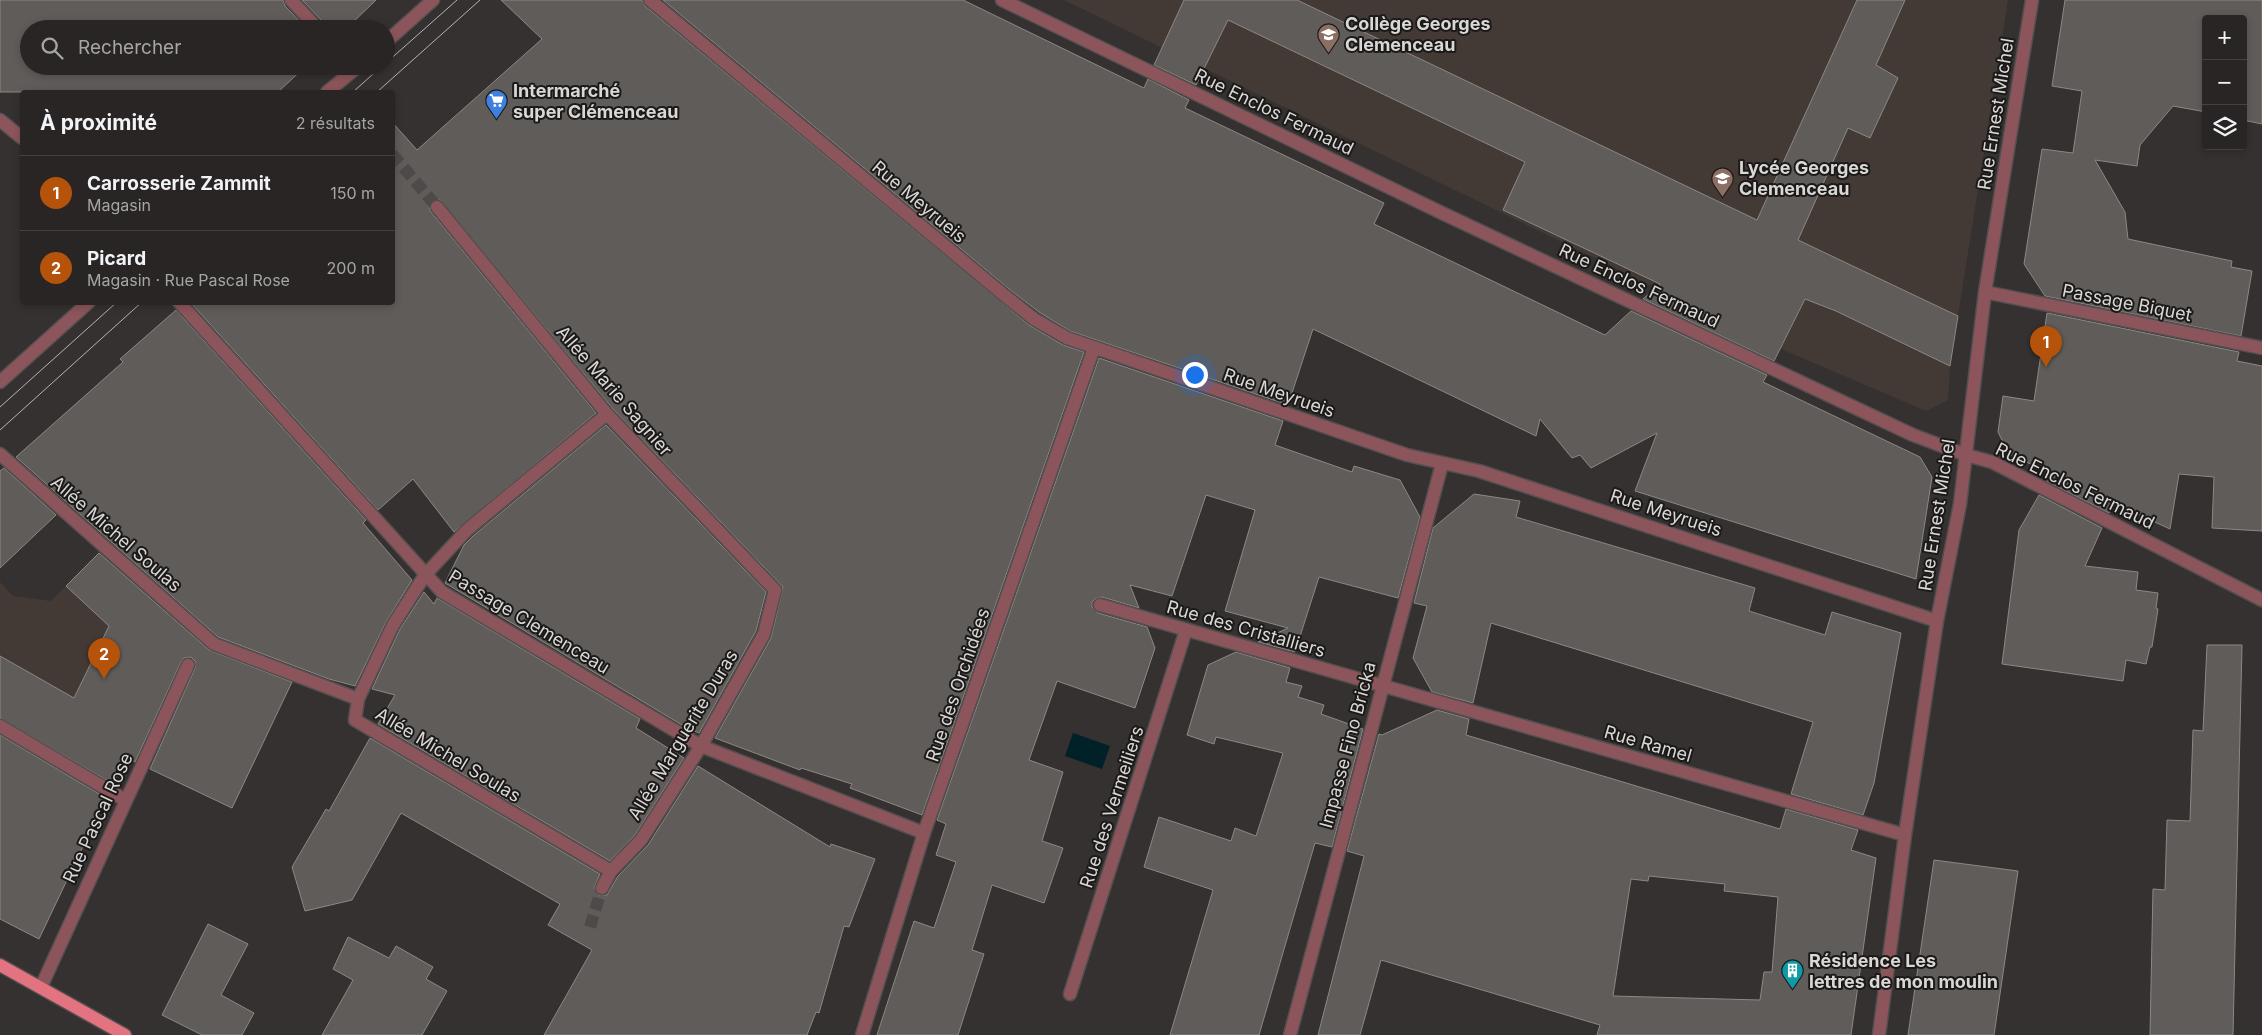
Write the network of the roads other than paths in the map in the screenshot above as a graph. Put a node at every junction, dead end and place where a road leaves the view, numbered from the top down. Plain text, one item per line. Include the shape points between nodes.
1 (291, 0) edge
2 (433, 0) edge
3 (650, 0) edge
4 (1002, 0) edge
5 (2032, 0) edge
6 (310, 20) edge
7 (395, 34) edge
8 (348, 75) edge
9 (334, 90) edge
10 (0, 120) edge
11 (20, 136) edge
12 (437, 207) tunnel mouth
13 (1985, 292) junction
14 (86, 305) edge
15 (181, 305) edge
16 (1094, 348) junction
17 (2262, 348) edge
18 (0, 382) edge
19 (607, 414) junction
20 (0, 454) edge
21 (1966, 455) junction
22 (1442, 464) junction
23 (425, 575) junction
24 (775, 590) joint
25 (2262, 600) edge
26 (1100, 605) dead end
27 (1937, 621) junction
28 (1186, 630) junction
29 (188, 665) dead end
30 (1382, 687) junction
31 (358, 699) junction
32 (0, 726) edge
33 (701, 746) junction
34 (125, 800) junction
35 (924, 833) junction
36 (1905, 835) junction
37 (611, 872) junction
38 (602, 888) tunnel mouth
39 (0, 965) edge
40 (41, 987) junction
41 (1070, 994) dead end
42 (125, 1035) edge
43 (862, 1035) edge
44 (1290, 1035) edge
45 (1879, 1035) edge

1 - 6 street
2 - 7 street
3 - 16 street, Rue Meyrueis via 1004,295 1050,328
4 - 21 street, Rue Enclos Fermaud via 1912,435
5 - 13 street, Rue Ernest Michel
8 - 9 street
10 - 11 street
12 - 19 street, Allée Marie Sagnier
13 - 17 street, Passage Biquet
13 - 21 street, Rue Ernest Michel
14 - 18 street
15 - 23 street, Passage Clemenceau
16 - 22 street, Rue Meyrueis via 1407,455
16 - 35 street, Rue des Orchidées
19 - 23 street via 467,530
19 - 24 street, Allée Marie Sagnier
20 - 31 street, Allée Michel Soulas via 214,644
21 - 25 street, Rue Enclos Fermaud via 1992,462
21 - 27 street, Rue Ernest Michel via 1960,504
22 - 27 street, Rue Meyrueis via 1479,471
22 - 30 street, Impasse Fino Bricka
23 - 31 street via 393,625
23 - 33 street, Passage Clemenceau via 442,592
24 - 33 street, Allée Marguerite Duras via 764,634
26 - 28 street, Rue des Cristalliers
27 - 36 street, Rue Ernest Michel
28 - 30 street, Rue des Cristalliers
28 - 41 street, Rue des Vermeiliers
29 - 34 street, Rue Pascal Rose
30 - 36 street, Rue Ramel
30 - 44 street, Impasse Fino Bricka
31 - 37 street, Allée Michel Soulas via 355,720
32 - 34 street
33 - 35 street, Passage Clemenceau
33 - 37 street, Allée Marguerite Duras via 641,840
34 - 40 street, Rue Pascal Rose
35 - 43 street, Rue des Orchidées
36 - 45 street, Rue Ernest Michel
37 - 38 street, Allée Marguerite Duras
39 - 40 main road
40 - 42 main road

